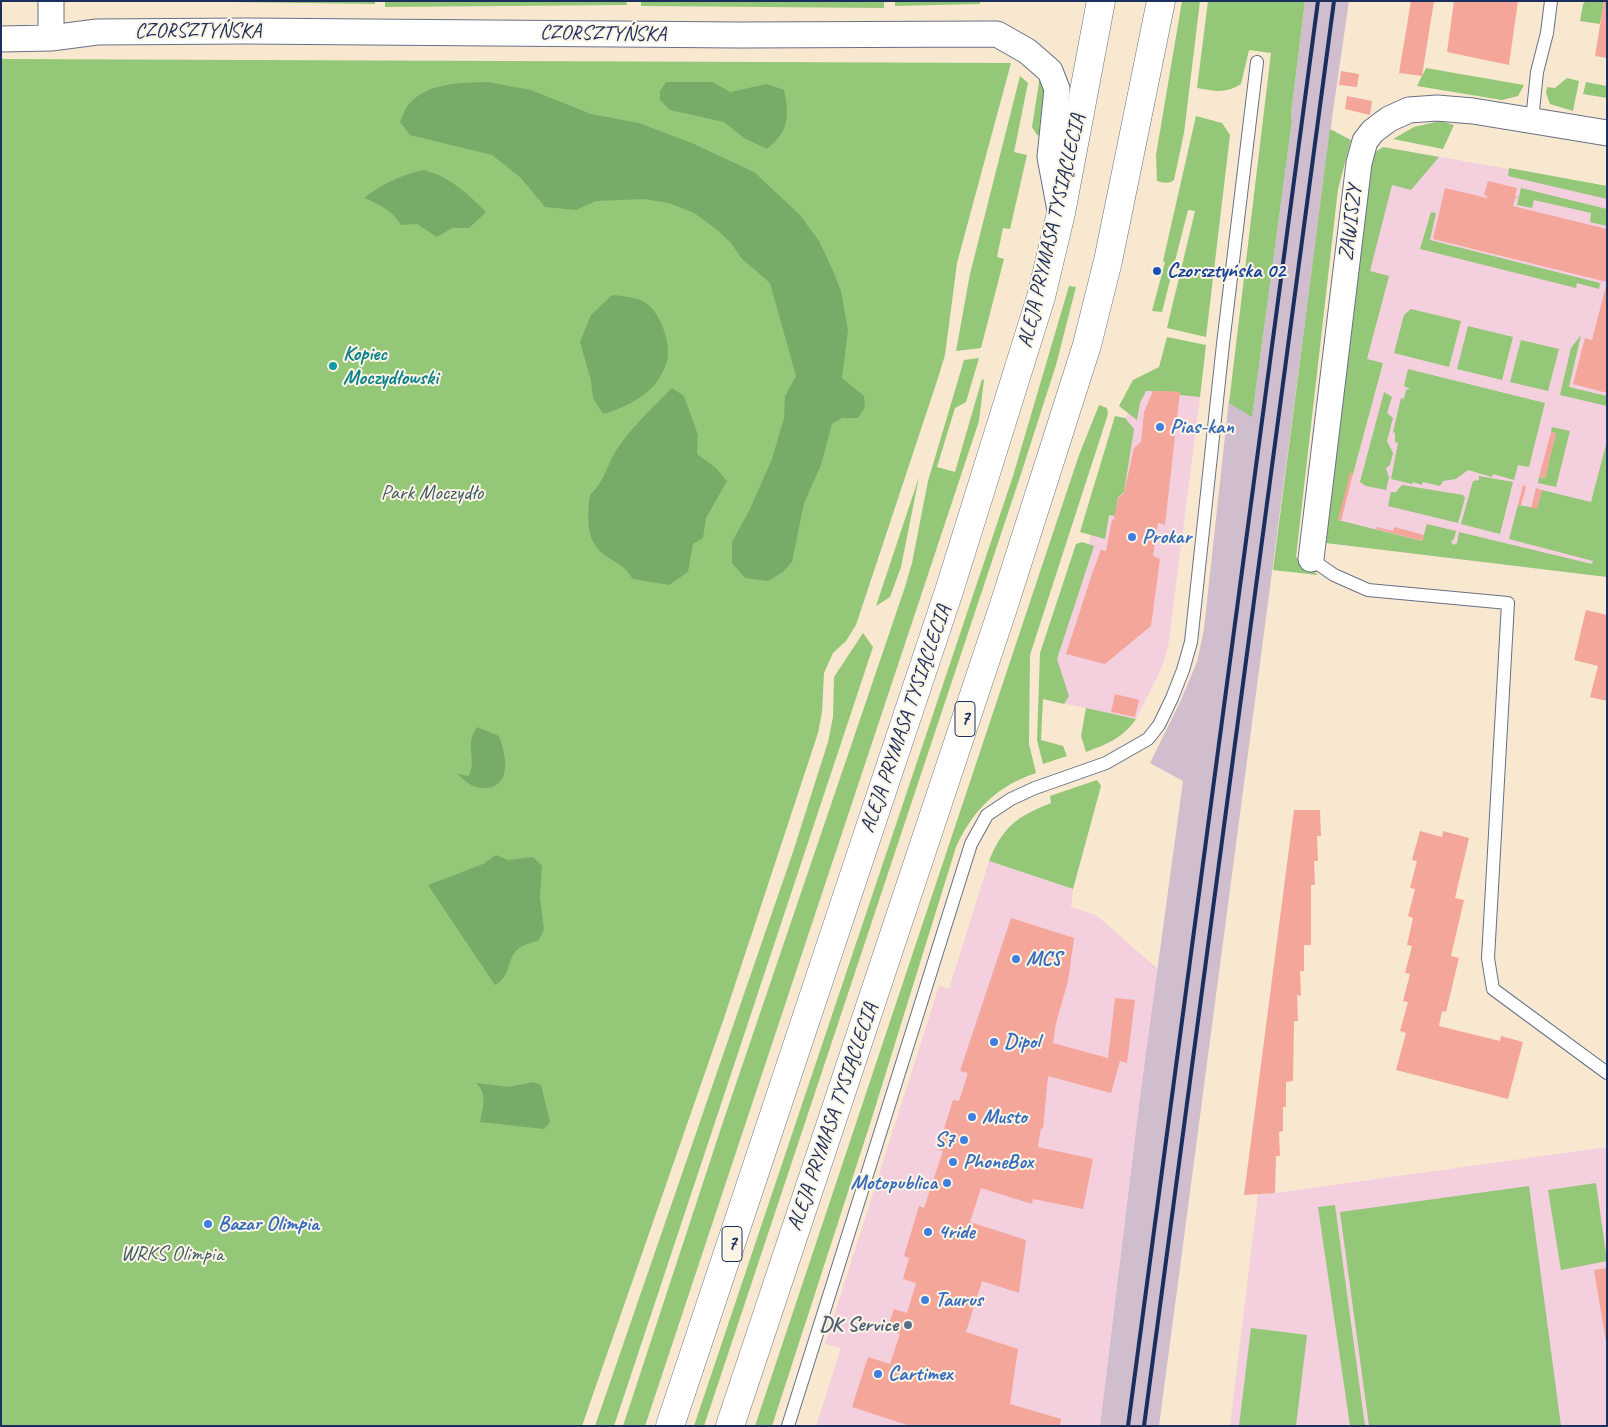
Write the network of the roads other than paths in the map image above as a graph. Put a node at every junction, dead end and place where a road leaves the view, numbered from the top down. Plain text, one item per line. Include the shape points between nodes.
1 (51, 1) edge
2 (1101, 1) edge
3 (1161, 1) edge
4 (1551, 1) edge
5 (51, 38) junction
6 (1, 39) edge
7 (1257, 62) dead end
8 (1532, 120) junction
9 (1607, 133) edge
10 (1060, 213) junction
11 (1310, 559) joint
12 (1607, 1073) edge
13 (670, 1426) edge
14 (730, 1426) edge
15 (788, 1426) edge

1 - 5 street
2 - 10 main road, ALEJA PRYMASA TYSIĄCLECIA / 7
3 - 14 main road, ALEJA PRYMASA TYSIĄCLECIA / 7 via 1108,261 1086,346 1003,608
4 - 8 lane via 1537,72
5 - 6 street, CZORSZTYŃSKA
5 - 10 street, CZORSZTYŃSKA via 97,32 997,34 1027,51 1050,72 1057,89 1050,157
7 - 15 lane via 1191,642 1183,670 1159,725 1148,739 1106,763 1011,799 987,815 971,844
8 - 9 street, ZAWISZY
8 - 11 street, ZAWISZY via 1437,108 1409,110 1389,119 1365,141 1359,163
10 - 13 main road, ALEJA PRYMASA TYSIĄCLECIA / 7 via 1041,297 950,588
11 - 12 lane via 1334,575 1368,590 1508,603 1488,958 1493,989

